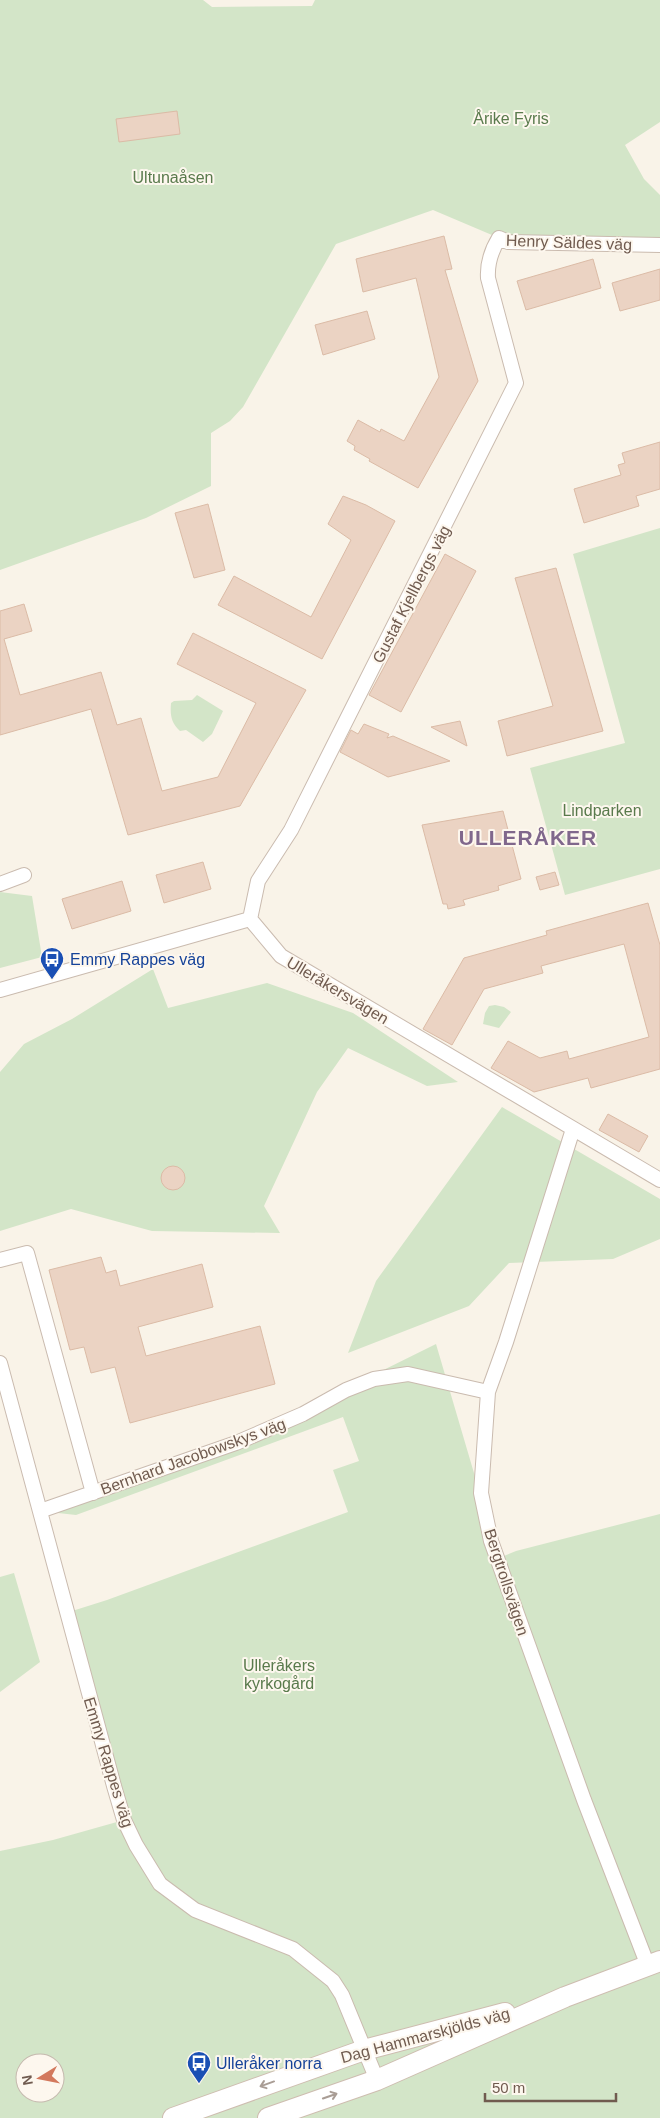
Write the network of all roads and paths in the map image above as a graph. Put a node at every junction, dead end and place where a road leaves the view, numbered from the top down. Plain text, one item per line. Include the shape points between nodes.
1 (660, 245) edge
2 (489, 258) joint
3 (24, 875) dead end
4 (0, 884) edge
5 (250, 919) junction
6 (0, 990) edge
7 (573, 1129) junction
8 (660, 1180) edge
9 (0, 1260) edge
10 (0, 1363) edge
11 (488, 1392) junction
12 (93, 1493) junction
13 (40, 1511) junction
14 (654, 1964) edge
15 (565, 1997) junction
16 (364, 2050) junction
17 (377, 2080) junction
18 (173, 2118) edge
19 (268, 2118) edge

1 - 2 street, Henry Säldes väg via 508,242 499,238
2 - 5 street, Gustaf Kjellbergs väg via 488,278 516,383 291,830 258,881
3 - 4 street
5 - 6 street
5 - 7 street, Ulleråkersvägen via 281,956
7 - 8 street, Ulleråkersvägen
7 - 11 street, Bergtrollsvägen
9 - 12 street via 27,1253
10 - 13 street, Emmy Rappes väg
11 - 12 street, Bernhard Jacobowskys väg via 408,1374 374,1379 236,1443
11 - 14 street, Bergtrollsvägen via 481,1493 491,1541 584,1800
12 - 13 street, Bernhard Jacobowskys väg
13 - 16 street, Emmy Rappes väg via 124,1820 151,1872 160,1884 195,1910 293,1949 309,1960 333,1981 342,1995
14 - 15 main road, Dag Hammarskjölds väg
15 - 16 main road, Dag Hammarskjölds väg
15 - 17 main road, Dag Hammarskjölds väg
16 - 17 street, Emmy Rappes väg
16 -> 18 main road, Dag Hammarskjölds väg
19 -> 17 main road, Dag Hammarskjölds väg

